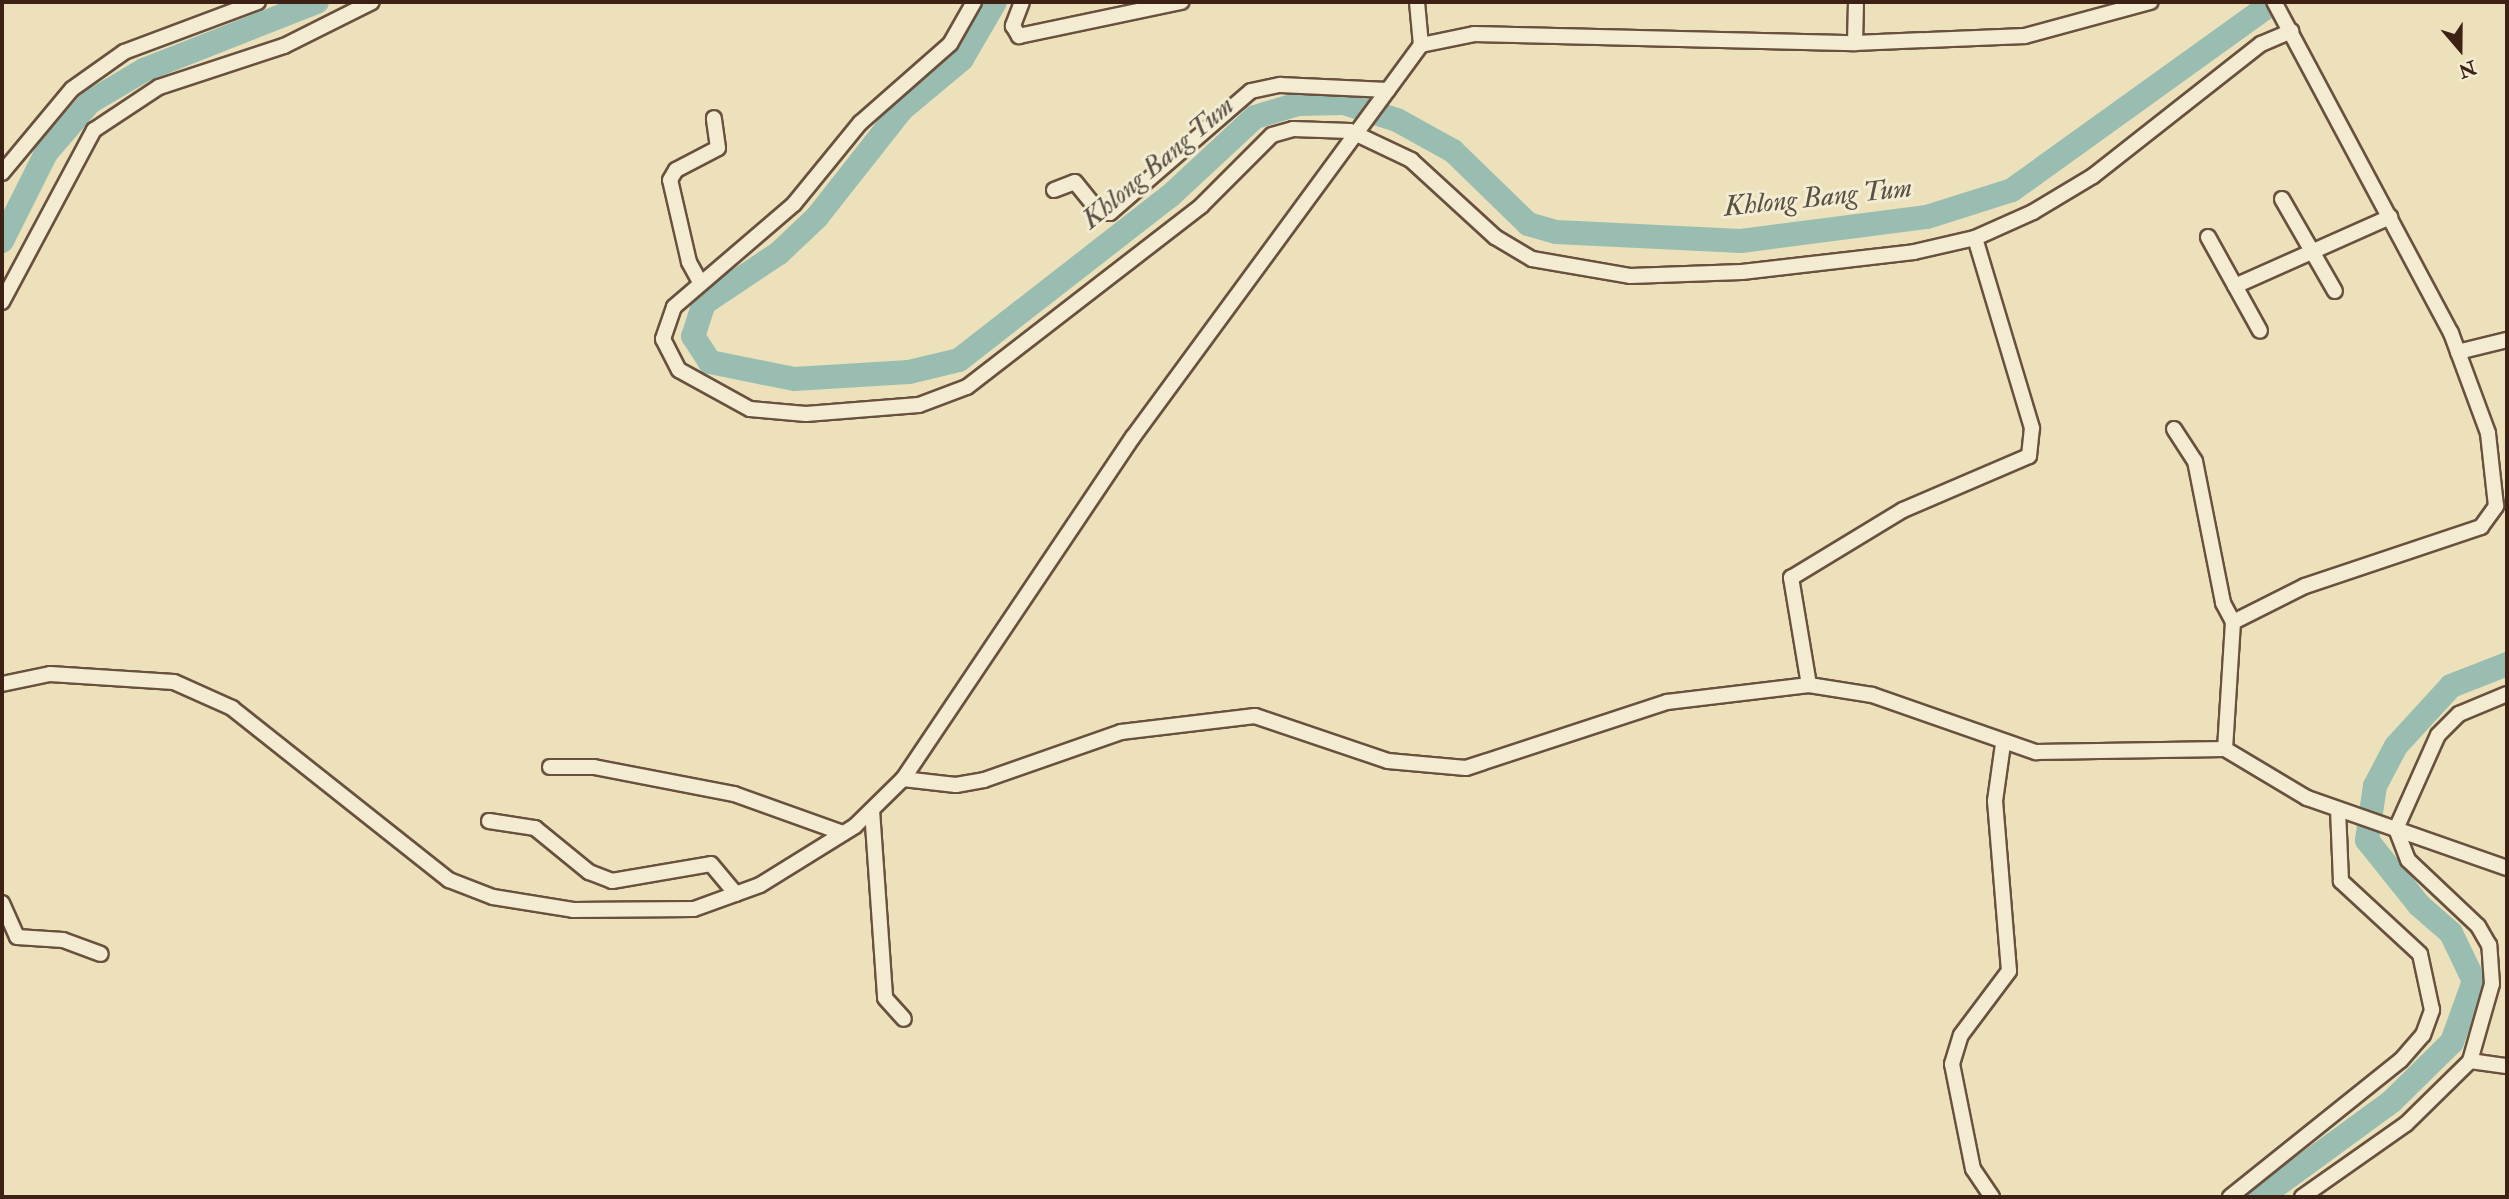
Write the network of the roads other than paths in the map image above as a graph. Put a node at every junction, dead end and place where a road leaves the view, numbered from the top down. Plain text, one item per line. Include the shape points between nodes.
1 (258, 2) edge
2 (372, 2) edge
3 (974, 2) edge
4 (1022, 2) edge
5 (1181, 2) edge
6 (1417, 2) edge
7 (1856, 2) edge
8 (2150, 2) edge
9 (2274, 2) edge
10 (2290, 27) junction
11 (1855, 43) junction
12 (1420, 44) junction
13 (1385, 94) junction
14 (714, 118) dead end
15 (1358, 133) junction
16 (2, 173) edge
17 (1054, 190) dead end
18 (2282, 199) dead end
19 (2390, 217) junction
20 (2208, 237) dead end
21 (1975, 238) junction
22 (2313, 251) junction
23 (700, 282) junction
24 (2235, 286) junction
25 (2335, 291) dead end
26 (2, 302) edge
27 (2260, 331) dead end
28 (2507, 340) edge
29 (2458, 352) junction
30 (2174, 429) dead end
31 (2233, 622) junction
32 (2, 684) edge
33 (1809, 685) junction
34 (2507, 694) edge
35 (2003, 744) junction
36 (2225, 749) junction
37 (550, 767) dead end
38 (903, 779) junction
39 (872, 810) junction
40 (2342, 812) junction
41 (489, 821) dead end
42 (2392, 828) junction
43 (843, 833) junction
44 (2507, 868) edge
45 (736, 894) junction
46 (2, 903) edge
47 (101, 954) dead end
48 (904, 1019) dead end
49 (2470, 1061) junction
50 (2507, 1066) edge
51 (1992, 1197) edge
52 (2230, 1197) edge
53 (2302, 1197) edge

1 - 16 street via 124,52 72,89
2 - 26 street via 284,46 159,87 94,130
3 - 23 street via 950,44 860,123 794,204
4 - 5 street via 1013,26 1019,36
6 - 12 street
7 - 11 street
8 - 11 street via 2025,36
9 - 10 street
10 - 19 street
10 - 21 street via 2261,44 2093,176
11 - 12 street via 1474,34
12 - 13 street
13 - 15 street
13 - 17 street via 1280,85 1251,91 1110,213 1095,207 1075,182
14 - 23 street via 718,148 676,170 670,180 688,262
15 - 21 street via 1411,160 1495,237 1532,259 1630,276 1742,272 1914,252
15 - 23 street via 1310,128 1272,135 1201,206 1017,351 967,387 919,405 806,414 750,409 695,381 679,370 663,339 674,307
15 - 38 street via 1133,437
18 - 22 street
19 - 22 street
19 - 29 street
20 - 24 street
21 - 33 street via 2032,428 2029,456 1903,510 1791,578
22 - 24 street
22 - 25 street
24 - 27 street
28 - 29 street
29 - 31 street via 2488,433 2492,518 2258,605
30 - 31 street via 2195,461 2223,603
31 - 36 street
32 - 45 street via 50,674 174,682 233,708 403,849 449,880 493,897 573,910 660,912 694,909
33 - 35 street via 1931,713
33 - 38 street via 1667,702 1466,768 1388,761 1255,716 1121,732 984,780 943,784
34 - 42 street via 2459,714 2438,735
35 - 36 street via 2063,754
35 - 51 street via 1995,802 2009,971 1961,1035 1952,1064 1973,1169
36 - 40 street
37 - 43 street via 594,767 734,794
38 - 39 street
39 - 43 street
39 - 48 street via 885,998
40 - 42 street
40 - 52 street via 2341,881 2420,954 2432,1010 2423,1035 2401,1060
41 - 45 street via 535,828 589,872 612,881 711,864
42 - 44 street
42 - 49 street via 2409,860 2478,926 2489,945 2493,984
43 - 45 street
46 - 47 street via 17,937 62,940
49 - 50 street
49 - 53 street via 2406,1124

